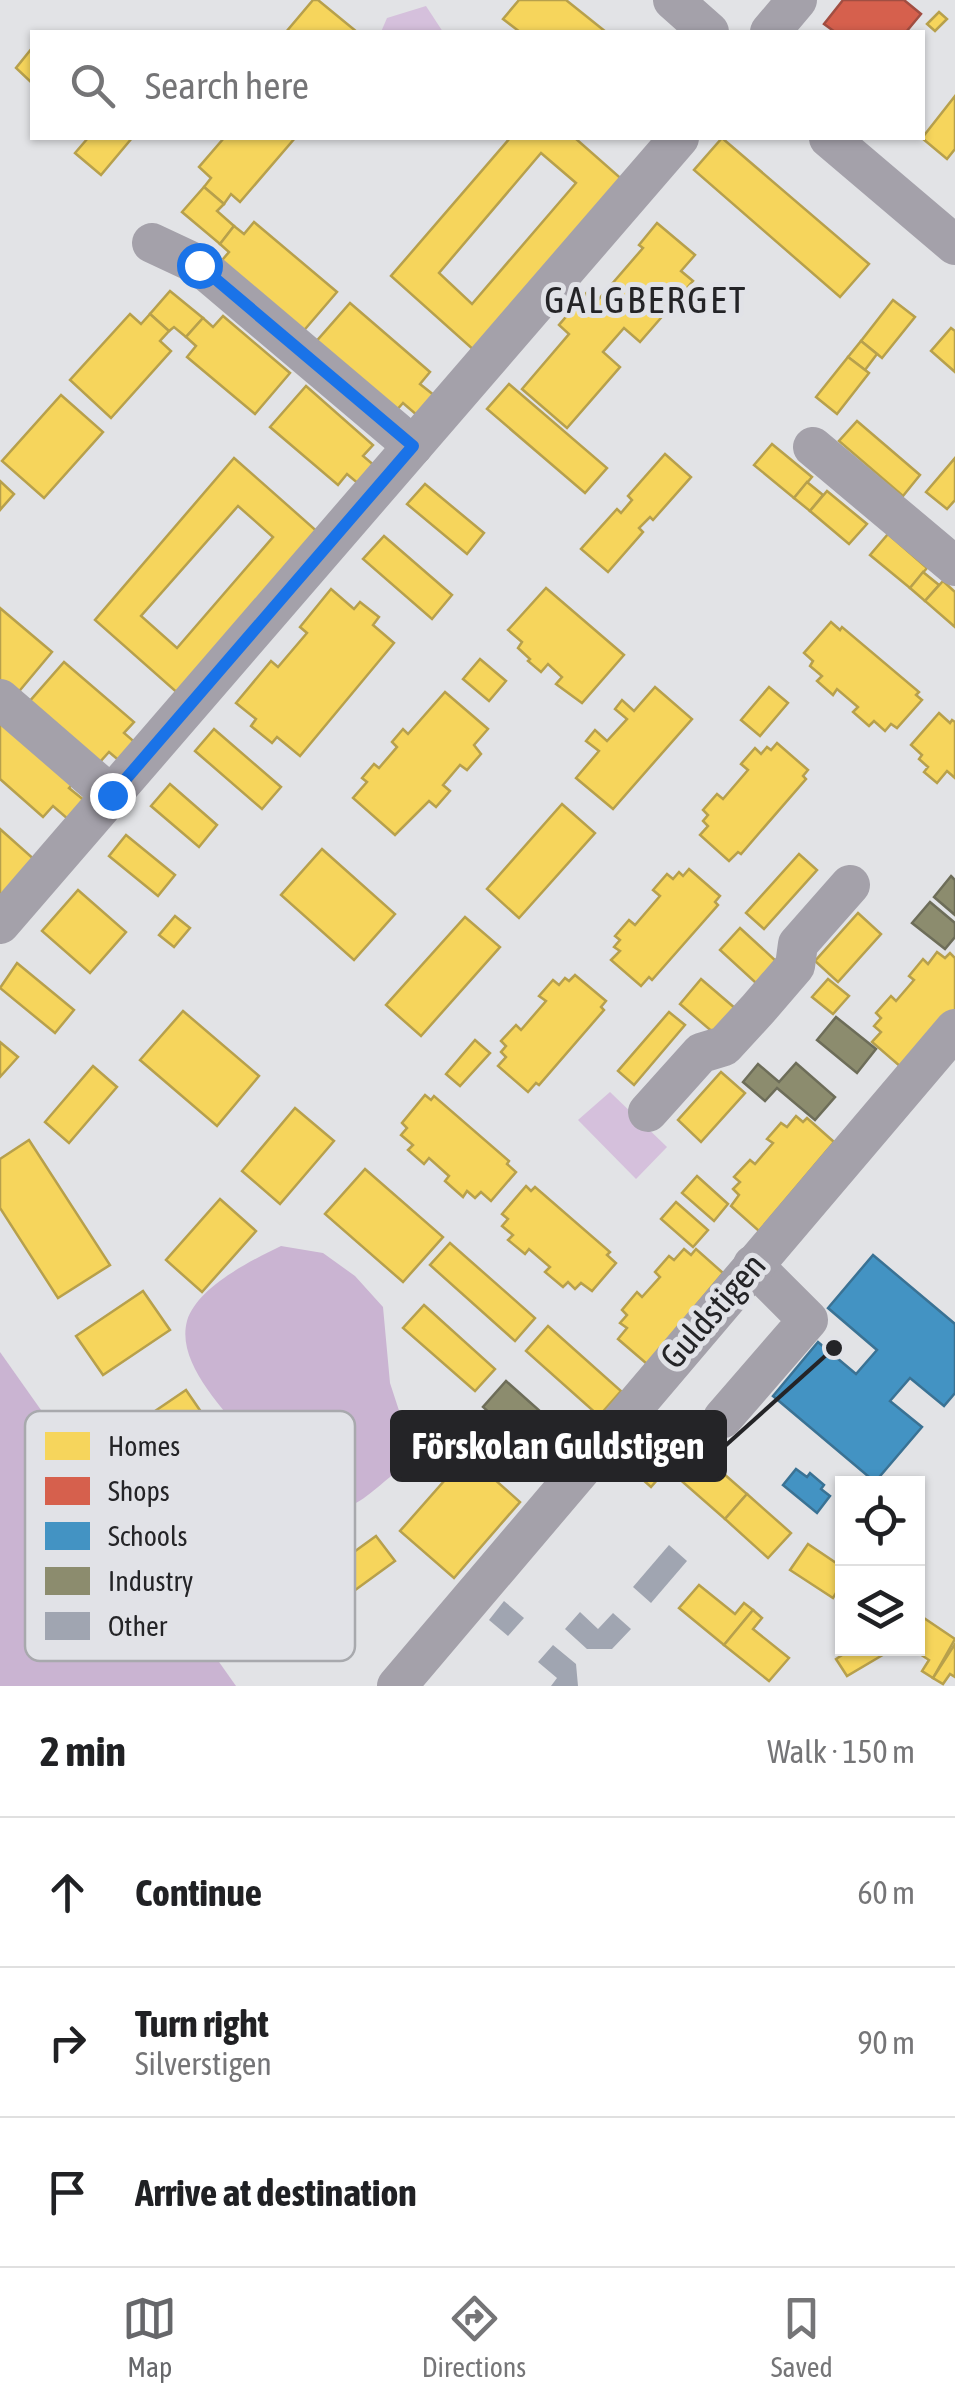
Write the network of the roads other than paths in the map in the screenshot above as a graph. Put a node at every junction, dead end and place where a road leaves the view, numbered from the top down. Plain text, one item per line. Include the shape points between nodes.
1 (673, 0) edge
2 (798, 0) edge
3 (706, 30) edge
4 (772, 30) edge
5 (678, 140) edge
6 (831, 140) edge
7 (152, 243) dead end
8 (955, 245) edge
9 (413, 446) junction
10 (813, 447) dead end
11 (955, 566) edge
12 (0, 698) edge
13 (112, 795) junction
14 (850, 885) dead end
15 (0, 924) edge
16 (955, 1029) edge
17 (648, 1112) dead end
18 (753, 1264) junction
19 (723, 1418) dead end
20 (396, 1686) edge

1 - 3 street
2 - 4 street
5 - 9 street
6 - 8 street
7 - 9 street via 199,265
9 - 13 street
10 - 11 street
12 - 13 street
13 - 15 street
14 - 17 street via 798,944 795,966 758,1009 724,1046 701,1053
16 - 18 street, Guldstigen
18 - 19 street via 808,1320
18 - 20 street, Guldstigen

